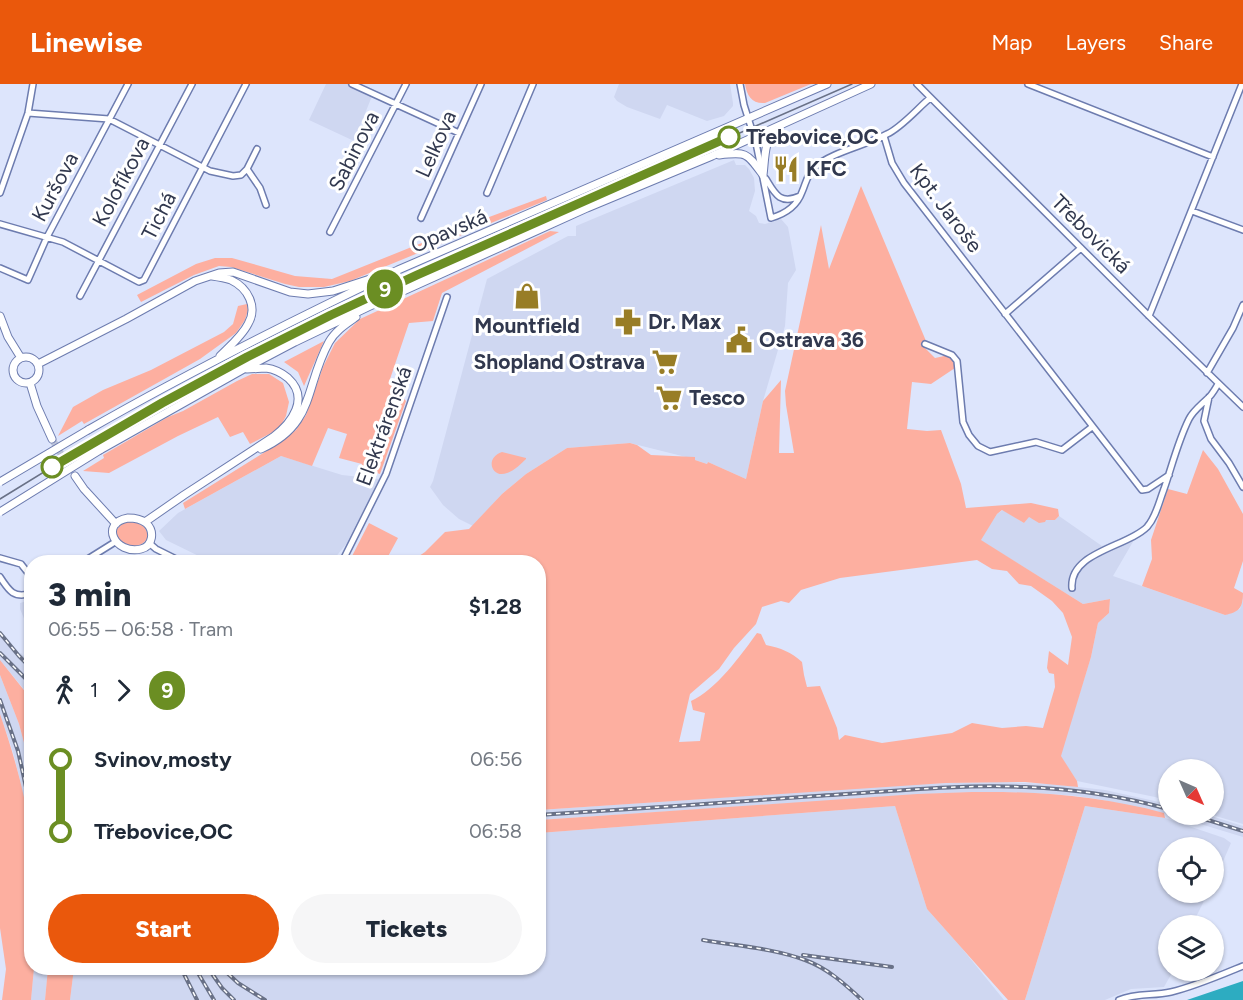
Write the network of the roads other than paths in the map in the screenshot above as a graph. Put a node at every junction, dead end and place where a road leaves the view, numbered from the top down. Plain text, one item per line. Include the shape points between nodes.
1 (33, 84) edge
2 (128, 84) edge
3 (192, 84) edge
4 (246, 84) edge
5 (352, 84) edge
6 (406, 84) edge
7 (481, 84) edge
8 (532, 84) edge
9 (740, 84) edge
10 (827, 84) edge
11 (872, 84) edge
12 (917, 84) edge
13 (1028, 84) edge
14 (1242, 84) edge
15 (930, 98) junction
16 (396, 105) junction
17 (28, 113) junction
18 (748, 118) junction
19 (109, 119) junction
20 (782, 124) junction
21 (459, 133) junction
22 (884, 136) junction
23 (754, 137) junction
24 (160, 144) junction
25 (257, 149) dead end
26 (712, 156) junction
27 (1213, 157) junction
28 (202, 167) junction
29 (247, 170) junction
30 (763, 175) junction
31 (0, 193) edge
32 (487, 193) dead end
33 (801, 195) junction
34 (266, 205) dead end
35 (1192, 211) junction
36 (421, 218) dead end
37 (0, 224) edge
38 (1243, 230) edge
39 (330, 232) dead end
40 (47, 237) junction
41 (1081, 248) junction
42 (99, 262) junction
43 (0, 267) edge
44 (398, 270) junction
45 (210, 276) junction
46 (80, 296) dead end
47 (447, 297) dead end
48 (1243, 305) edge
49 (368, 307) junction
50 (1005, 314) junction
51 (0, 316) edge
52 (1149, 316) junction
53 (925, 344) dead end
54 (21, 358) junction
55 (216, 360) junction
56 (38, 364) junction
57 (242, 370) junction
58 (1207, 373) junction
59 (30, 383) junction
60 (1218, 384) junction
61 (1209, 398) junction
62 (1243, 407) edge
63 (1092, 427) junction
64 (52, 439) tunnel mouth
65 (242, 458) junction
66 (1168, 475) junction
67 (75, 476) tunnel mouth
68 (0, 482) edge
69 (1243, 487) edge
70 (0, 512) edge
71 (145, 522) junction
72 (116, 524) junction
73 (115, 542) junction
74 (149, 543) junction
75 (94, 555) edge
76 (168, 555) edge
77 (346, 555) edge
78 (0, 558) edge
79 (24, 568) edge
80 (0, 577) edge
81 (1072, 588) dead end
82 (24, 595) edge
83 (1243, 966) edge
84 (1119, 1000) edge

1 - 17 street
2 - 19 street, Kuršova
3 - 24 street, Kolofíkova
4 - 28 street, Tichá
5 - 16 street
6 - 16 street, Sabinova
7 - 21 street, Lelkova
8 - 32 street
9 - 18 street
10 - 18 main road, Opavská
11 - 20 main road, Opavská
12 - 15 street, Třebovická
13 - 27 street
14 - 27 street
15 - 22 street
15 - 41 street, Třebovická
16 - 21 street
16 - 39 street, Sabinova
17 - 19 street
17 - 31 street
18 - 23 street
18 - 44 main road, Opavská
19 - 24 street
19 - 40 street, Kuršova
20 - 23 main road, Opavská
20 - 30 main road via 768,141
21 - 36 street, Lelkova
22 - 33 street via 818,165 808,176
22 - 50 street, Kpt. Jaroše via 898,175
23 - 26 main road, Opavská
23 - 30 street
24 - 28 street
24 - 42 street, Kolofíkova
25 - 29 street
26 - 30 main road via 741,153 749,156
26 - 49 main road, Opavská
27 - 35 street
28 - 29 street via 232,176
28 - 42 street, Tichá via 144,280 139,282
29 - 34 street
30 - 33 street via 781,198 791,200
30 - 33 street via 771,218 789,210
35 - 38 street
35 - 52 street
37 - 40 street
40 - 42 street
40 - 43 street, Kuršova via 28,280
41 - 50 street
41 - 52 street, Třebovická
42 - 46 street, Kolofíkova
44 - 45 main road via 338,290 312,294 290,292 233,272
44 - 55 main road, Opavská
45 - 55 main road via 241,286 252,308 248,325
45 - 56 main road
47 - 77 street, Elektrárenská via 386,474
48 - 58 street
49 - 57 main road, Opavská
49 - 65 main road via 330,341 294,425 275,441
50 - 63 street, Kpt. Jaroše
51 - 54 main road
52 - 58 street, Třebovická
53 - 63 street via 952,355 957,362 963,422 978,446 990,452 1036,442 1062,450
54 - 56 main road via 31,358
54 - 59 main road via 14,367 14,375 21,382
55 - 68 main road, Opavská, bridge
56 - 59 main road via 38,375
57 - 65 main road via 268,368 278,372 292,382 298,396 294,415 285,427
57 - 70 main road, Opavská, bridge
58 - 60 street, Třebovická
59 - 64 main road
60 - 61 street
60 - 62 street, Třebovická
61 - 66 street via 1190,417
61 - 69 street via 1204,421 1211,439
63 - 66 street, Kpt. Jaroše via 1142,490
65 - 71 main road
66 - 81 street via 1154,516 1146,527 1082,564
67 - 72 main road
71 - 72 main road via 128,518
71 - 74 main road via 151,531
72 - 73 main road via 112,533
73 - 74 main road via 132,549 142,549
73 - 75 street
74 - 76 street
78 - 79 street
80 - 82 street via 15,594
83 - 84 street via 1170,993 1129,995

